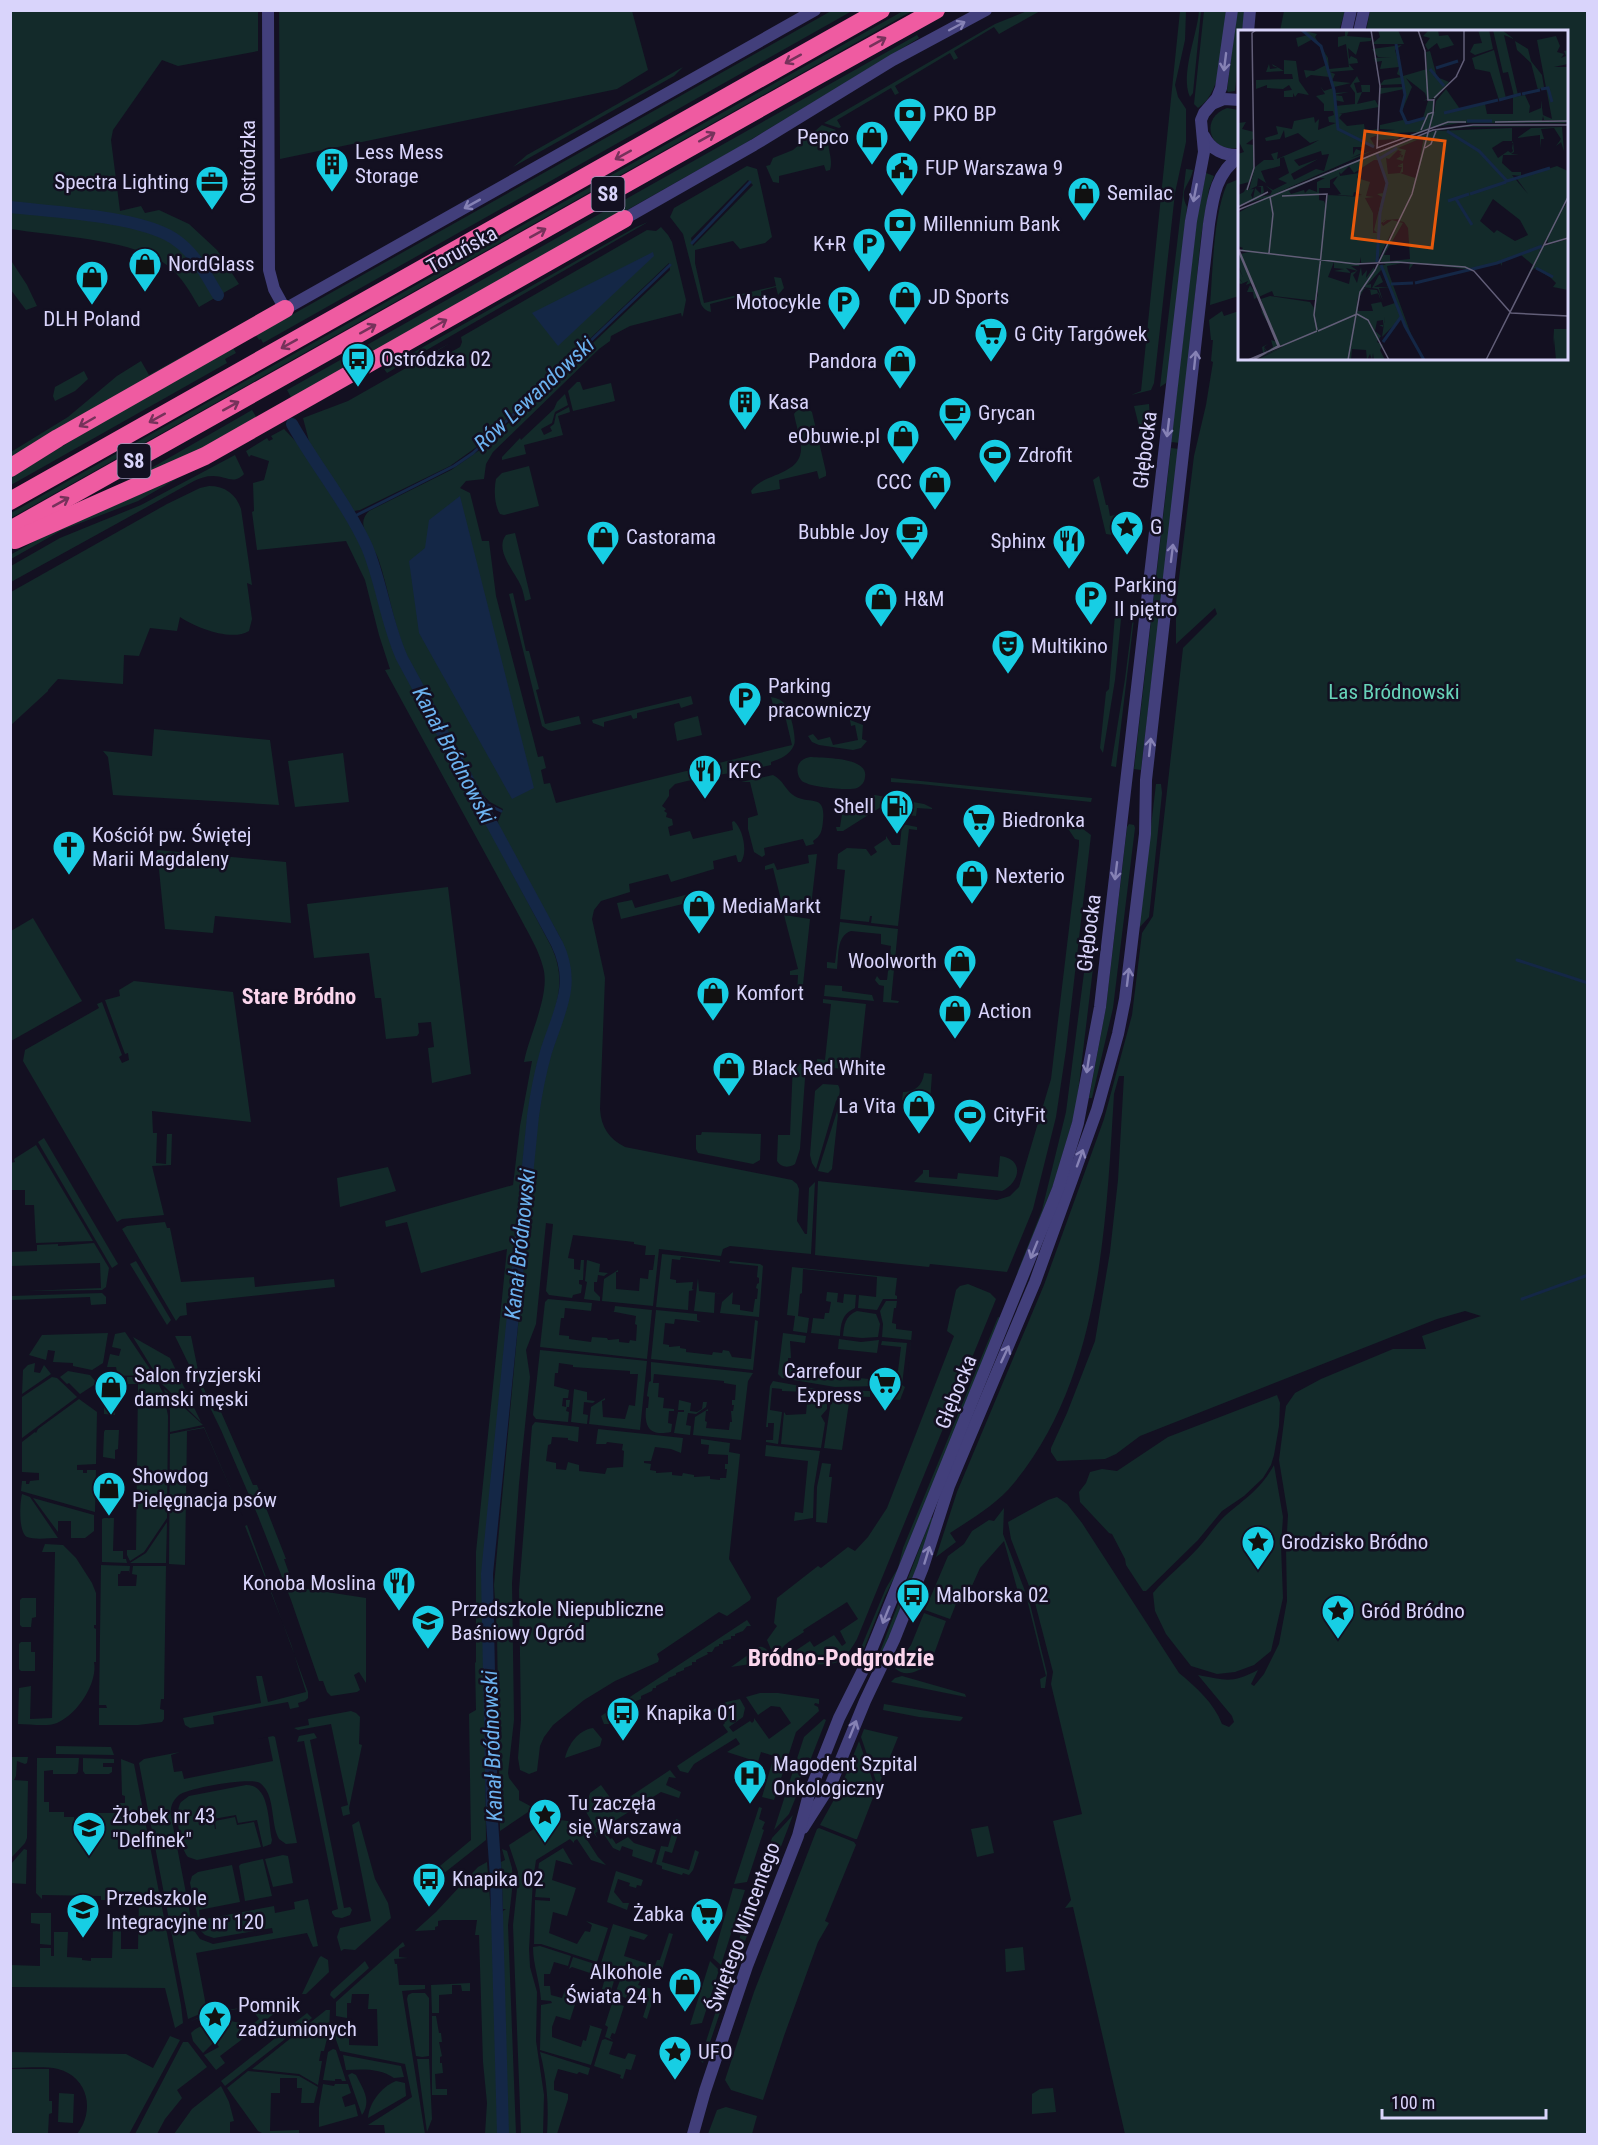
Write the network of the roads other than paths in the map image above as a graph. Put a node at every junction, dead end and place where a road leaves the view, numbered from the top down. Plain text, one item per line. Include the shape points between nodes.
1 (268, 10) edge
2 (815, 10) edge
3 (880, 10) edge
4 (936, 10) edge
5 (986, 10) edge
6 (1232, 10) edge
7 (1250, 10) edge
8 (1351, 10) edge
9 (1364, 10) edge
10 (1248, 30) edge
11 (1346, 30) edge
12 (1359, 30) edge
13 (1238, 99) edge
14 (1212, 104) junction
15 (1203, 135) junction
16 (1238, 155) edge
17 (1238, 156) edge
18 (624, 219) joint
19 (285, 309) junction
20 (10, 468) edge
21 (10, 501) edge
22 (10, 530) edge
23 (10, 542) edge
24 (851, 1695) joint
25 (866, 1697) joint
26 (798, 1836) junction
27 (693, 2134) edge

1 - 19 street, Ostródzka via 268,270
2 -> 19 street, Toruńska
3 -> 21 highway, Toruńska / S8
22 -> 4 highway, Toruńska / S8
18 -> 5 street via 893,60
6 -> 14 street, Głębocka via 1222,84
7 - 10 street
8 - 11 street
9 - 12 street
13 - 14 street
14 - 15 street, Głębocka via 1202,117
15 - 16 street, Głębocka via 1220,152
15 -> 24 street, Głębocka via 1100,1007 1078,1123 1050,1210
25 -> 17 street, Głębocka via 894,1640 949,1486 1035,1282 1090,1131 1118,1034 1143,845 1146,780 1209,224 1219,179
23 -> 18 highway via 182,467
19 -> 20 highway
24 - 26 street, Świętego Wincentego via 809,1794
26 -> 25 street, Świętego Wincentego via 831,1784
26 - 27 street, Świętego Wincentego via 747,1966

